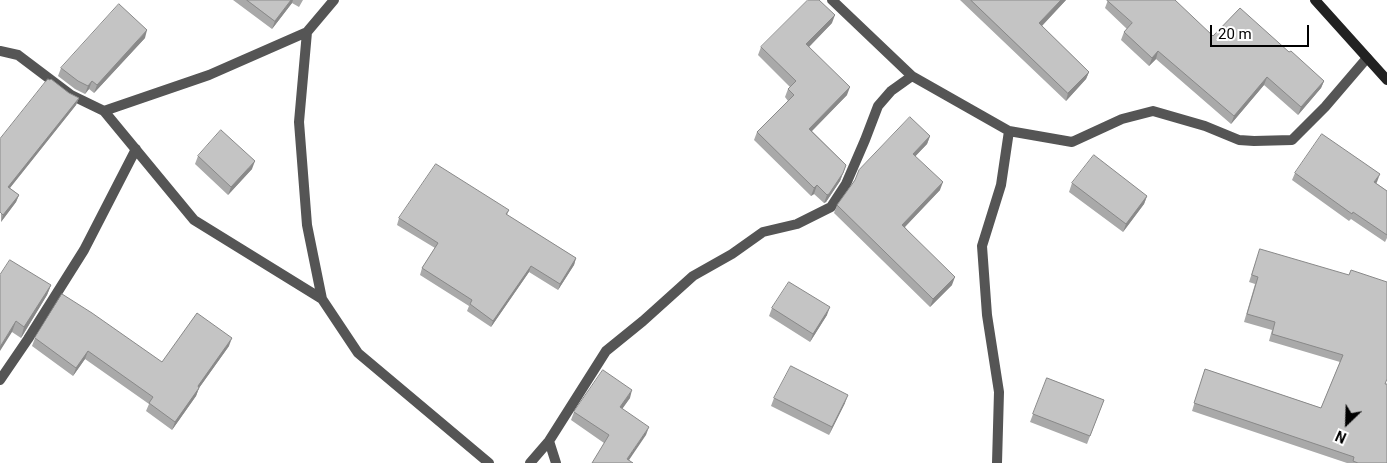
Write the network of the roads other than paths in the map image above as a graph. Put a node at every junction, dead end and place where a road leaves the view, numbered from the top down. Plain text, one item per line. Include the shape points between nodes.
1 (334, 0) edge
2 (832, 0) edge
3 (1315, 0) edge
4 (307, 32) junction
5 (0, 50) edge
6 (1367, 58) junction
7 (912, 76) junction
8 (1387, 80) edge
9 (104, 110) junction
10 (1008, 132) junction
11 (136, 149) junction
12 (322, 299) junction
13 (0, 380) edge
14 (549, 441) junction
15 (489, 463) edge
16 (530, 463) edge
17 (556, 463) edge
18 (997, 463) edge

1 - 4 street
2 - 7 street
3 - 6 street
4 - 9 street via 209,75
4 - 12 street via 298,122 307,225
5 - 9 street via 18,55 71,95
6 - 8 street
6 - 10 street via 1292,140 1239,140 1153,111 1122,119 1072,142
7 - 10 street
7 - 14 street via 891,91 878,106 846,184 831,207 796,224 763,232 693,276 606,351
9 - 11 street
10 - 18 street via 1002,185 982,246 987,315 999,392
11 - 12 street via 194,220
11 - 13 street via 84,250
12 - 15 street via 358,353
14 - 16 street
14 - 17 street

